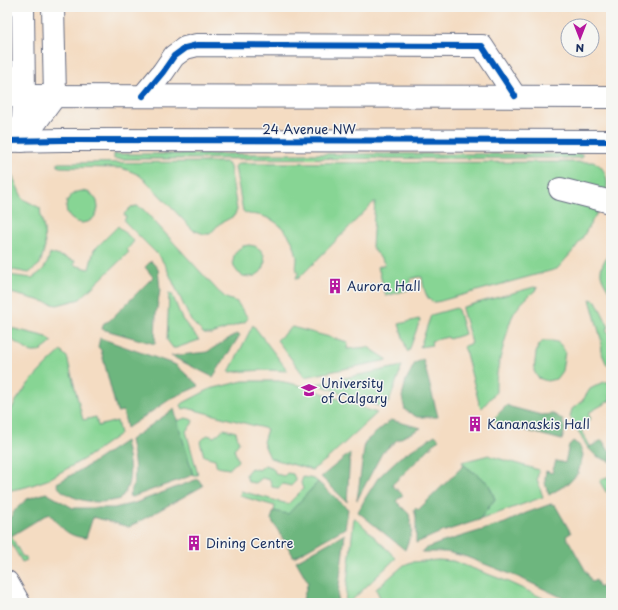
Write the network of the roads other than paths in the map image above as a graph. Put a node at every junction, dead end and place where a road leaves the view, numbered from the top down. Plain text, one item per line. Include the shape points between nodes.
1 (23, 7) edge
2 (53, 7) edge
3 (16, 96) edge
4 (55, 96) junction
5 (144, 96) junction
6 (515, 96) junction
7 (611, 97) edge
8 (15, 141) edge
9 (611, 141) edge
10 (560, 189) dead end
11 (611, 202) edge

1 - 3 street
2 - 4 street
3 - 4 street
3 - 8 street
4 - 5 street
4 - 8 street
5 - 6 street
5 - 6 street via 174,56 191,46 213,45 482,46
6 - 7 street
8 - 9 street, 24 Avenue NW
10 - 11 street

